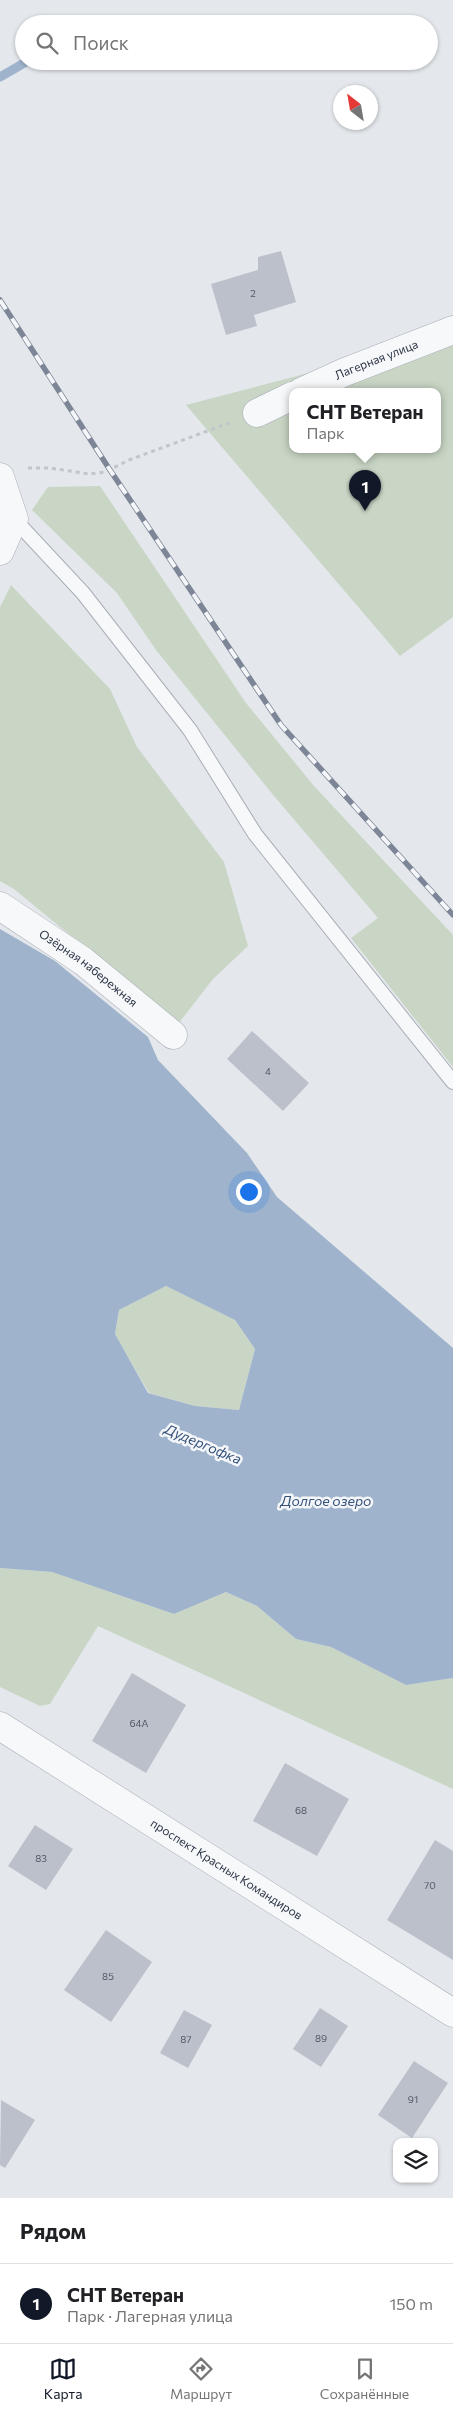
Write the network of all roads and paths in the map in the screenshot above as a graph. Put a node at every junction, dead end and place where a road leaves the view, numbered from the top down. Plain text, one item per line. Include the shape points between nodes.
1 (453, 330) edge
2 (310, 388) edge
3 (289, 397) edge
4 (257, 413) joint
5 (10, 472) edge
6 (14, 519) junction
7 (0, 551) edge
8 (0, 906) edge
9 (173, 1035) dead end
10 (453, 1082) edge
11 (0, 1726) edge
12 (453, 2013) edge

1 - 2 street, Лагерная улица
3 - 4 street
4 - 5 path via 129,460 105,472 89,474 50,468
5 - 6 street
6 - 7 street
6 - 10 lane via 83,593 190,730 255,834
8 - 9 street, Озёрная набережная via 83,961
11 - 12 street, проспект Красных Командиров

